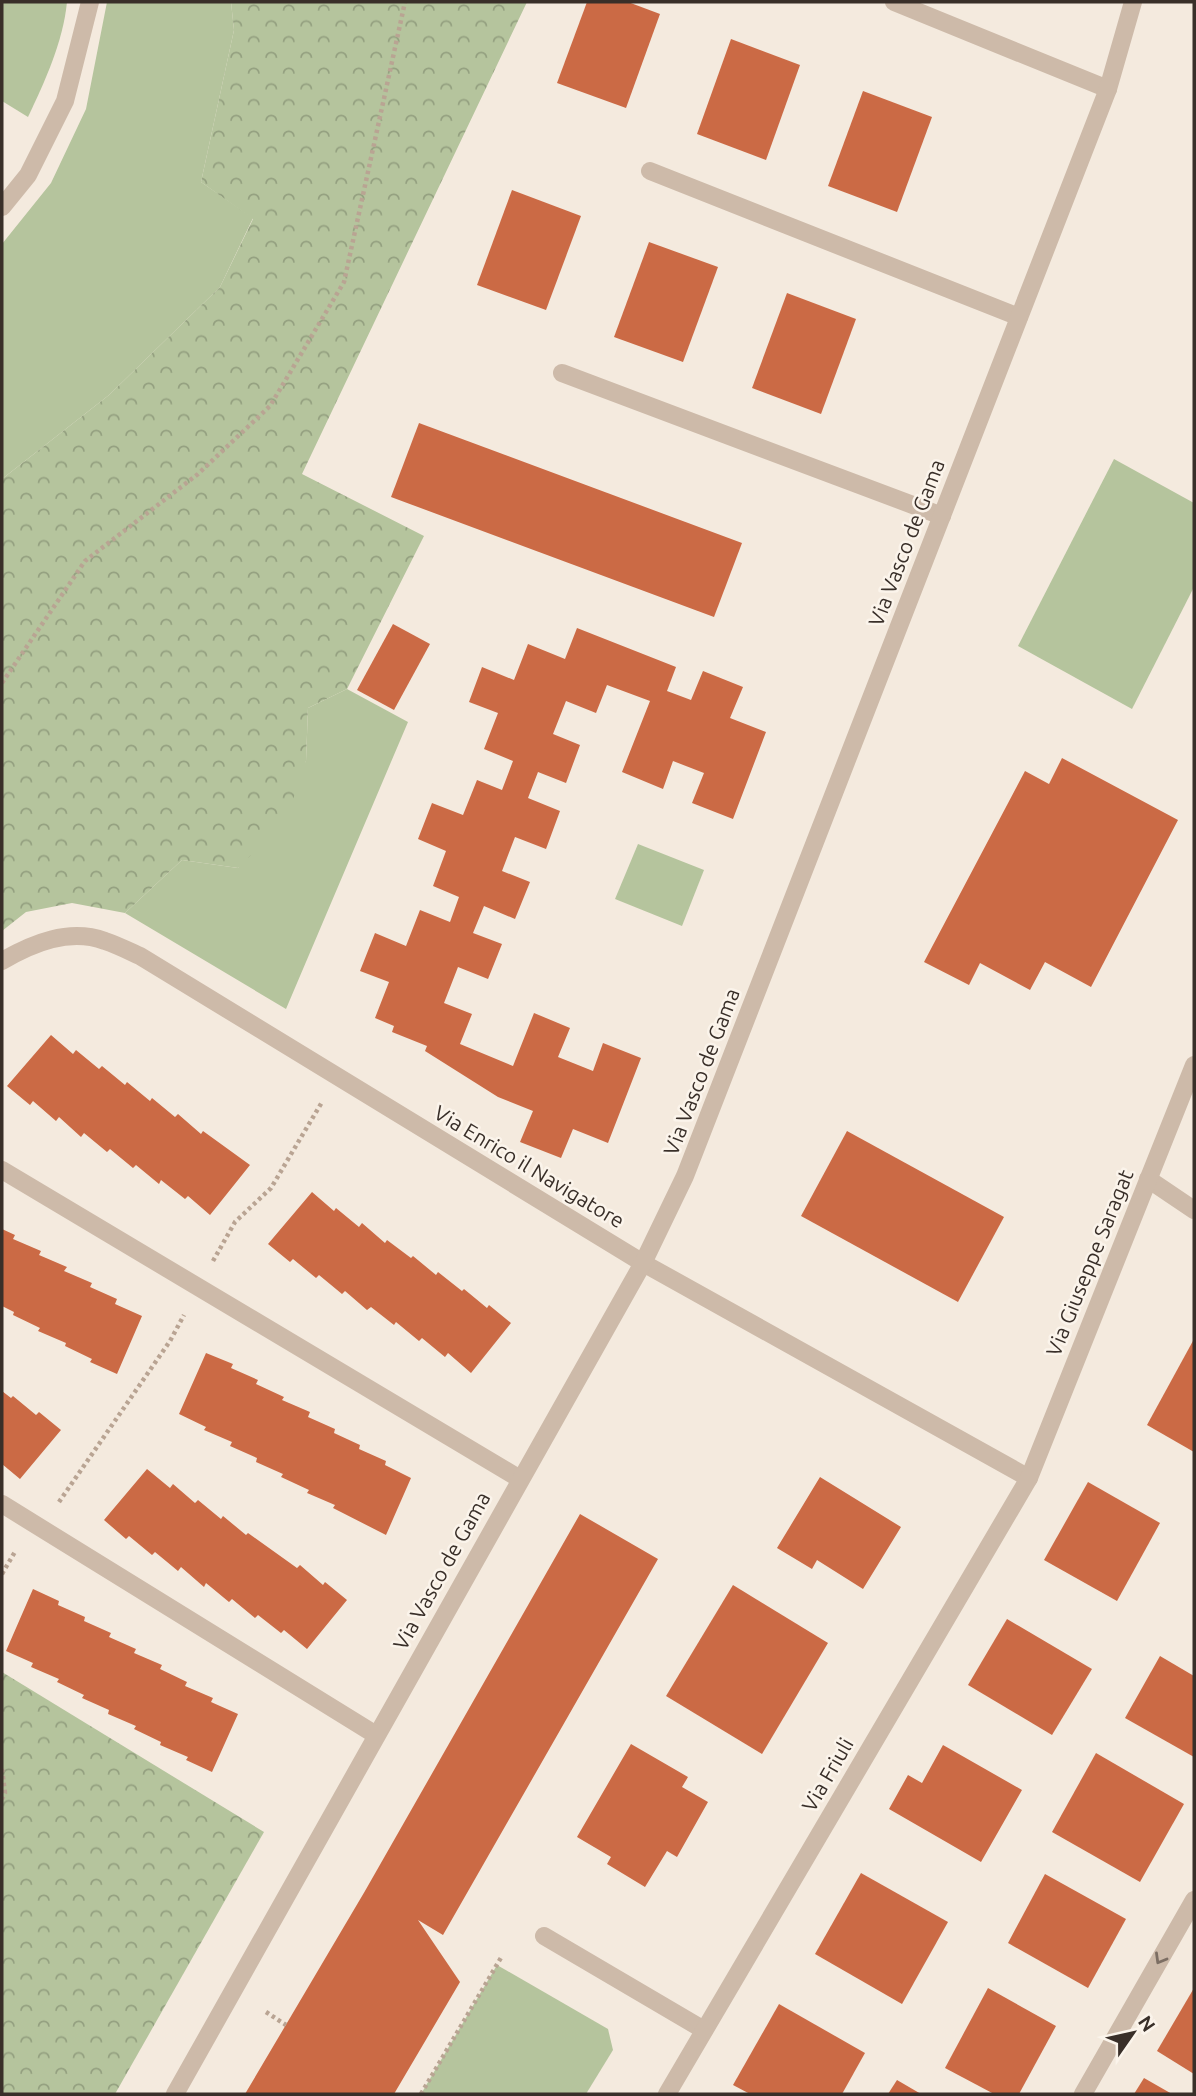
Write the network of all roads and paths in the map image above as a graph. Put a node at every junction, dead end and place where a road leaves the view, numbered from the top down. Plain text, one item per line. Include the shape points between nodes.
1 (90, 2) edge
2 (405, 2) edge
3 (894, 2) edge
4 (1133, 2) edge
5 (1108, 89) junction
6 (650, 171) dead end
7 (2, 207) edge
8 (1019, 317) junction
9 (562, 373) dead end
10 (942, 516) junction
11 (2, 682) edge
12 (2, 961) edge
13 (1194, 1065) edge
14 (337, 1077) junction
15 (2, 1170) edge
16 (1148, 1180) junction
17 (1194, 1210) edge
18 (643, 1263) junction
19 (199, 1287) junction
20 (1029, 1478) junction
21 (520, 1479) junction
22 (2, 1504) edge
23 (41, 1528) junction
24 (2, 1574) edge
25 (376, 1735) junction
26 (2, 1769) edge
27 (2, 1799) edge
28 (1194, 1900) edge
29 (544, 1936) dead end
30 (502, 1956) dead end
31 (266, 2012) dead end
32 (286, 2025) dead end
33 (704, 2030) junction
34 (175, 2094) edge
35 (421, 2094) edge
36 (667, 2094) edge
37 (1083, 2094) edge

1 - 7 street via 65,102 28,175
2 - 11 path via 344,282 270,406 198,474 85,561
3 - 5 street
4 - 5 street, Via Vasco de Gama
5 - 8 street, Via Vasco de Gama
6 - 8 street
8 - 10 street, Via Vasco de Gama
9 - 10 street
10 - 18 street, Via Vasco de Gama via 685,1177
12 - 14 street, Via Enrico il Navigatore via 31,944 67,936 103,940 140,956
13 - 16 street, Via Giuseppe Saragat
14 - 18 street, Via Enrico il Navigatore
14 - 19 path via 271,1188 235,1222
15 - 19 street
16 - 17 street
16 - 20 street, Via Giuseppe Saragat
18 - 20 street, Via Enrico il Navigatore
18 - 21 street, Via Vasco de Gama
19 - 21 street
19 - 23 path via 170,1341
20 - 33 street, Via Friuli
21 - 25 street, Via Vasco de Gama
22 - 23 street
23 - 24 path via 13,1553
23 - 25 street
25 - 34 street, Via Vasco de Gama
26 - 27 path
28 -> 37 street
29 - 33 street
30 - 35 path
31 - 32 path
33 - 36 street, Via Friuli

